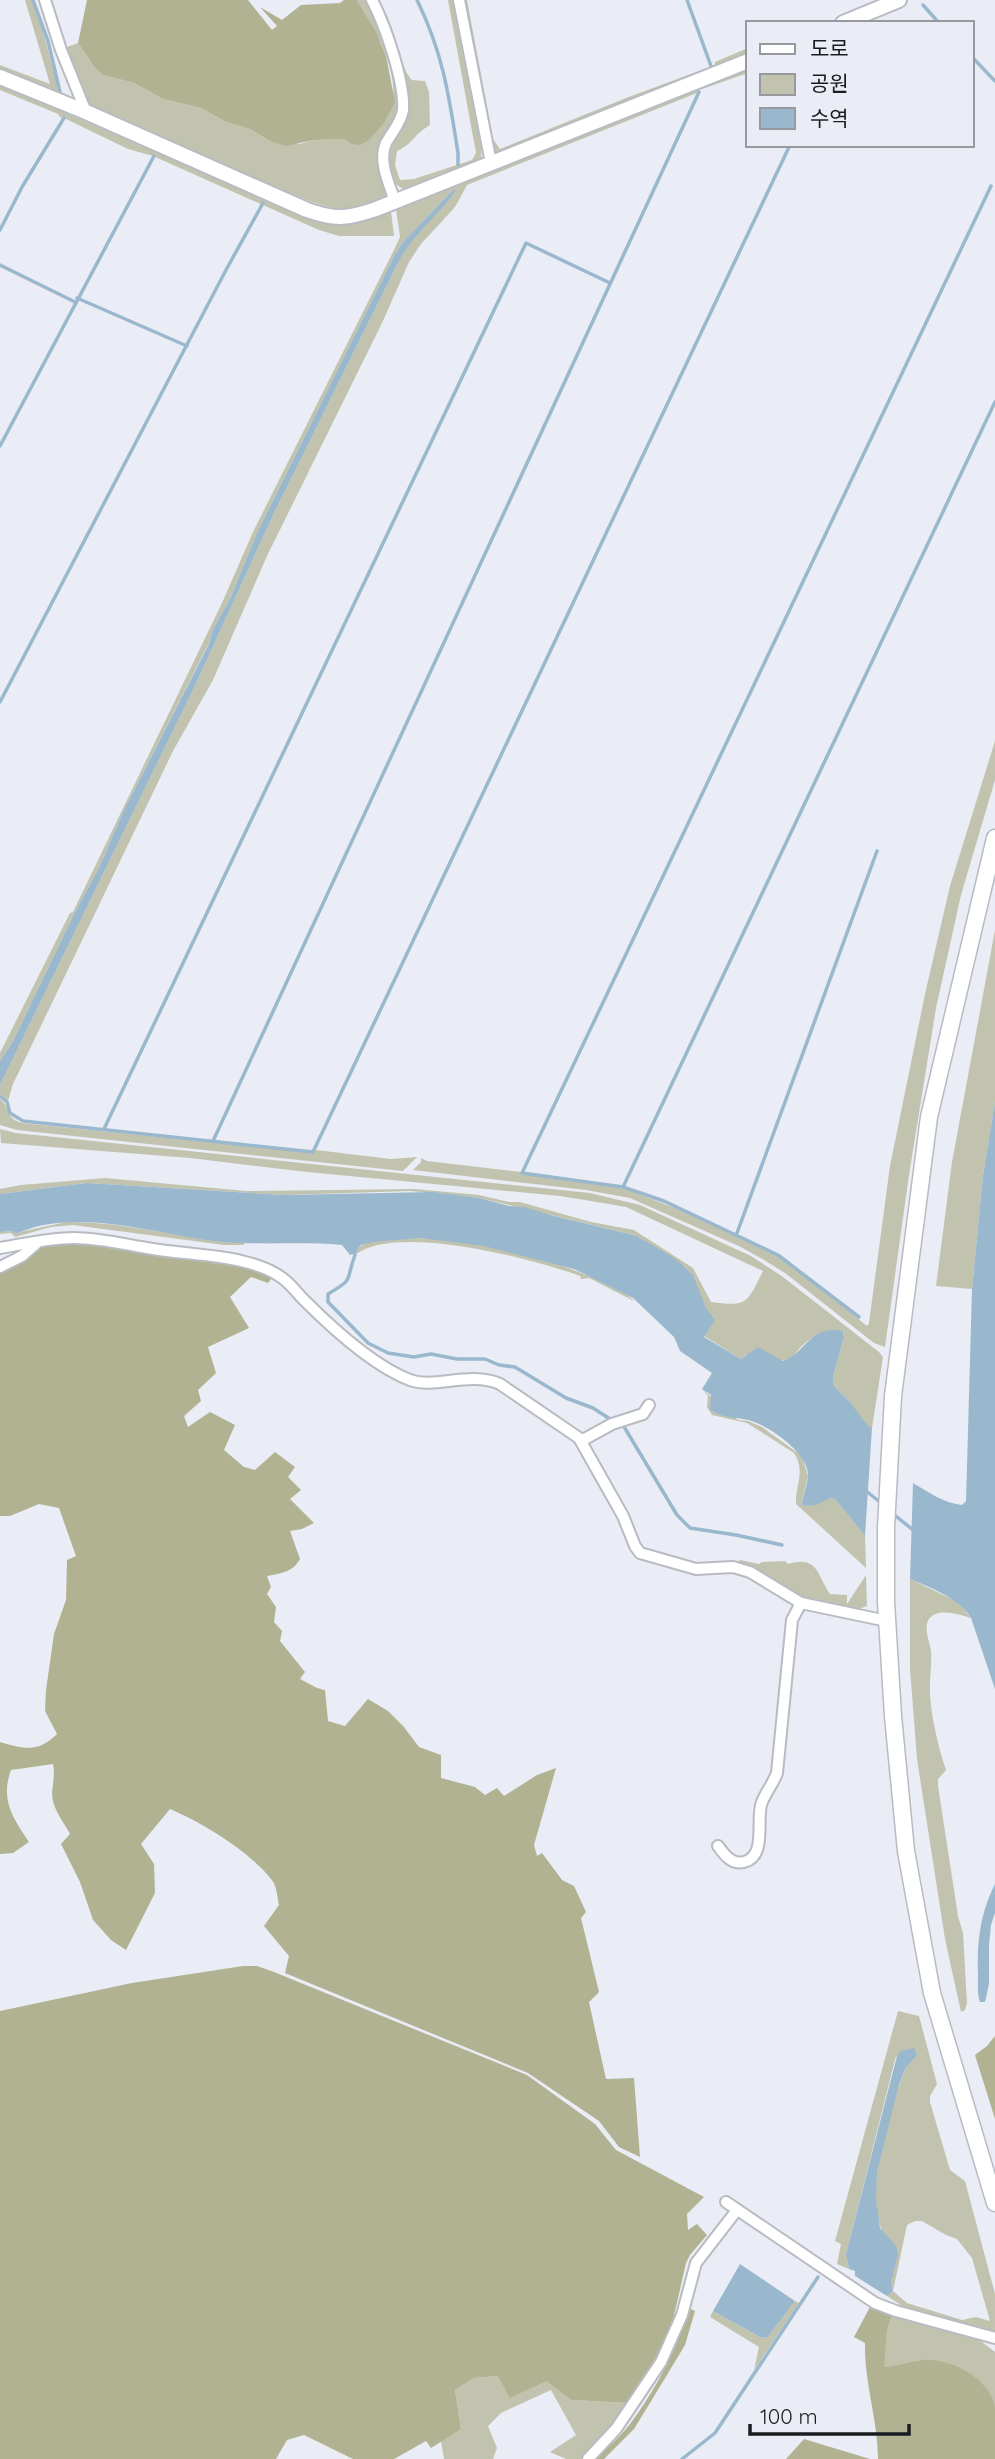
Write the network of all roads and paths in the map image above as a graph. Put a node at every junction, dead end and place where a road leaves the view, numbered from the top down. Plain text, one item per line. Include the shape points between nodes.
1 (45, 0) edge
2 (372, 0) edge
3 (459, 0) edge
4 (899, 0) edge
5 (848, 21) edge
6 (746, 62) edge
7 (0, 78) edge
8 (86, 112) junction
9 (491, 163) junction
10 (395, 201) junction
11 (995, 838) edge
12 (39, 1241) junction
13 (0, 1248) edge
14 (0, 1267) edge
15 (649, 1405) dead end
16 (581, 1441) junction
17 (802, 1604) junction
18 (887, 1621) junction
19 (718, 1846) dead end
20 (726, 2202) dead end
21 (995, 2203) edge
22 (737, 2210) junction
23 (995, 2338) edge
24 (588, 2459) edge

1 - 8 street
2 - 10 street via 392,50 403,103 383,158
3 - 9 street
4 - 5 main road
6 - 9 main road
7 - 8 main road
8 - 10 main road via 322,215 346,218
9 - 10 main road
11 - 18 highway via 929,1117 888,1461
12 - 13 street
12 - 14 street
12 - 16 street via 94,1238 269,1270 338,1331 412,1381 491,1380
15 - 16 street via 643,1414
16 - 17 street via 640,1553 696,1569 733,1567 750,1572
17 - 18 street
17 - 19 street via 792,1620 777,1773 760,1804 758,1844 747,1862 738,1863
18 - 21 highway via 906,1851 932,1993
20 - 22 street
22 - 23 street via 875,2303
22 - 24 street via 696,2263 682,2315 661,2362 616,2429

